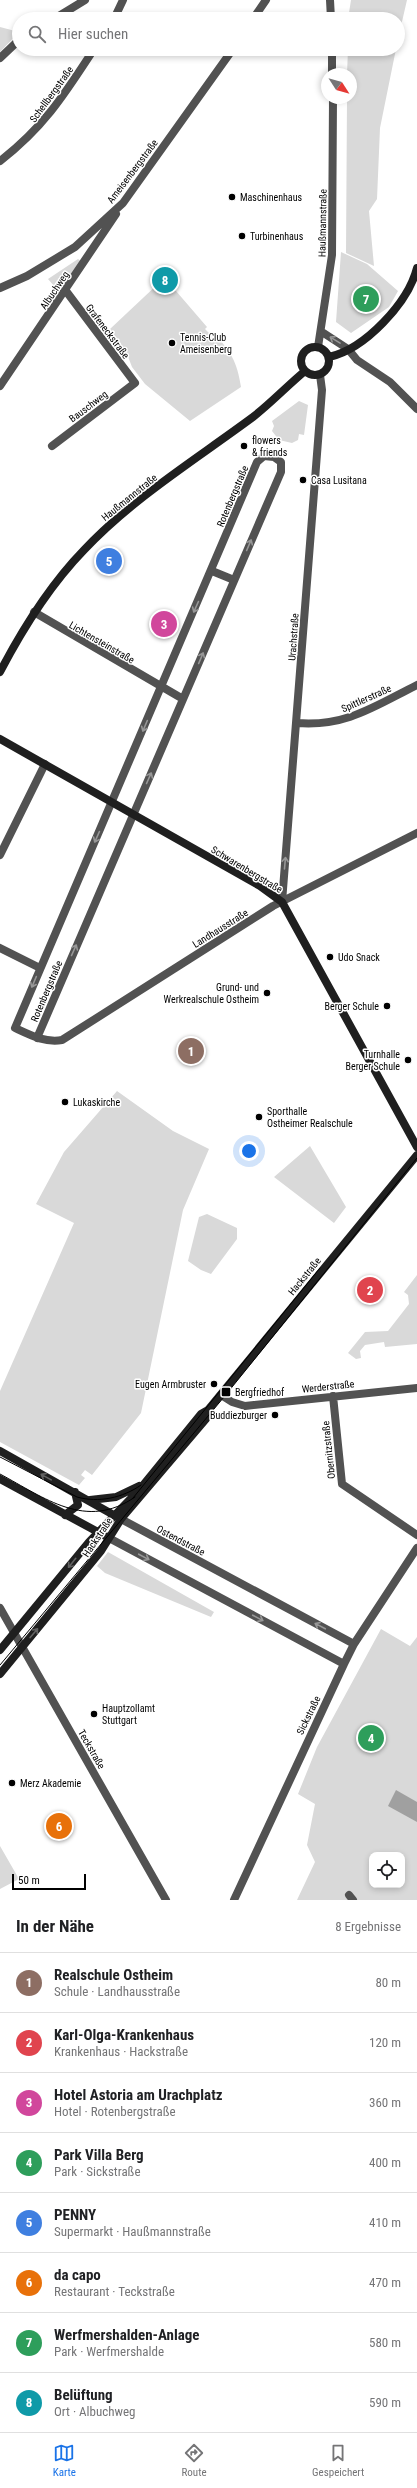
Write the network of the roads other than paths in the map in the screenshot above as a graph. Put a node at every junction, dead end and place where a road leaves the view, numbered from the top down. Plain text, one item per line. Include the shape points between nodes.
1 (85, 0) edge
2 (123, 0) edge
3 (266, 0) edge
4 (330, 0) edge
5 (65, 12) edge
6 (117, 12) edge
7 (258, 12) edge
8 (331, 12) edge
9 (12, 47) edge
10 (89, 56) edge
11 (228, 56) edge
12 (332, 56) edge
13 (0, 58) edge
14 (332, 68) edge
15 (333, 104) edge
16 (0, 161) edge
17 (122, 203) junction
18 (417, 268) edge
19 (0, 288) edge
20 (66, 291) junction
21 (322, 332) junction
22 (318, 347) junction
23 (348, 349) junction
24 (329, 358) junction
25 (305, 371) junction
26 (320, 375) junction
27 (135, 383) joint
28 (0, 386) edge
29 (417, 409) edge
30 (52, 446) dead end
31 (212, 571) junction
32 (234, 580) junction
33 (34, 612) junction
34 (0, 672) edge
35 (417, 685) edge
36 (162, 687) junction
37 (183, 699) junction
38 (296, 723) junction
39 (0, 739) edge
40 (45, 764) junction
41 (112, 802) junction
42 (133, 813) junction
43 (417, 833) edge
44 (0, 855) edge
45 (282, 902) junction
46 (0, 948) edge
47 (40, 968) junction
48 (37, 1038) junction
49 (417, 1147) edge
50 (417, 1155) edge
51 (417, 1388) edge
52 (221, 1395) junction
53 (333, 1396) junction
54 (208, 1410) junction
55 (0, 1451) edge
56 (149, 1478) junction
57 (0, 1480) edge
58 (74, 1492) junction
59 (90, 1500) junction
60 (65, 1515) junction
61 (118, 1517) junction
62 (97, 1533) junction
63 (417, 1535) edge
64 (109, 1538) junction
65 (417, 1548) edge
66 (0, 1608) edge
67 (14, 1633) junction
68 (354, 1644) junction
69 (22, 1647) junction
70 (0, 1650) edge
71 (344, 1664) junction
72 (0, 1674) edge
73 (166, 1900) edge
74 (234, 1900) edge

1 - 5 street
2 - 6 street
3 - 7 street
4 - 8 street
9 - 13 street
10 - 16 street, Schellbergstraße via 57,106 36,131
11 - 17 street, Ameisenbergstraße
12 - 14 street
15 - 21 street, Haußmannstraße via 332,255
17 - 19 street, Ameisenbergstraße via 75,247 27,276
17 - 20 street, Albuchweg
18 - 23 street via 410,286 392,314
20 - 27 street, Grafeneckstraße
20 - 28 street, Albuchweg
21 - 22 street, Haußmannstraße
23 -> 21 street
22 - 24 street via 325,351
22 - 25 street via 304,352 301,362
23 - 24 street
23 - 29 street via 357,360 390,382
24 - 26 street via 328,368
25 - 26 street via 315,376
25 - 33 street, Haußmannstraße via 253,417 117,518 65,571
26 - 38 street, Urachstraße via 322,390
27 - 30 street, Bauschweg
31 - 32 street
32 -> 31 street, Rotenbergstraße via 281,472 281,462 274,457 264,456 257,462
31 -> 36 street, Rotenbergstraße
37 -> 32 street, Rotenbergstraße
33 - 34 street, Haußmannstraße
33 - 36 street, Lichtensteinstraße
35 - 38 street, Spittlerstraße via 364,712 337,721 323,724
36 - 37 street
36 -> 41 street, Rotenbergstraße
42 -> 37 street, Rotenbergstraße
45 -> 38 street, Urachstraße
39 - 40 street, Schwarenbergstraße
40 - 41 street, Schwarenbergstraße
40 - 44 street
41 - 42 street, Schwarenbergstraße
41 -> 47 street, Rotenbergstraße
42 - 45 street, Schwarenbergstraße via 260,886
48 -> 42 street, Rotenbergstraße
43 - 45 street, Landhausstraße
45 - 48 street, Landhausstraße via 62,1040 53,1042
45 - 49 street, Schwarenbergstraße
46 - 47 street
47 -> 48 street, Rotenbergstraße via 15,1028
50 - 52 street, Hackstraße
51 - 53 street, Werderstraße
52 - 53 street, Werderstraße via 245,1406
52 - 54 street, Hackstraße
53 - 63 street, Obernitzstraße via 342,1484
54 - 56 street, Hackstraße via 201,1414
54 - 61 street, Hackstraße via 206,1419
58 -> 55 street, Ostendstraße
56 - 59 street via 127,1492 103,1500
56 - 61 street, Hackstraße
57 - 60 street
58 - 59 street, Ostendstraße
58 - 60 street via 78,1504
59 - 61 street, Ostendstraße
60 - 62 street
61 - 62 street, Hackstraße
61 - 64 street, Hackstraße
68 -> 61 street, Ostendstraße
62 - 64 street
62 -> 67 street, Hackstraße
69 -> 64 street, Hackstraße
64 -> 71 street
65 - 68 street, Sickstraße
66 - 67 street, Teckstraße
67 - 69 street, Teckstraße
67 - 70 street, Hackstraße
68 - 71 street, Sickstraße
69 - 72 street, Hackstraße
69 - 73 street, Teckstraße
71 - 74 street, Sickstraße

